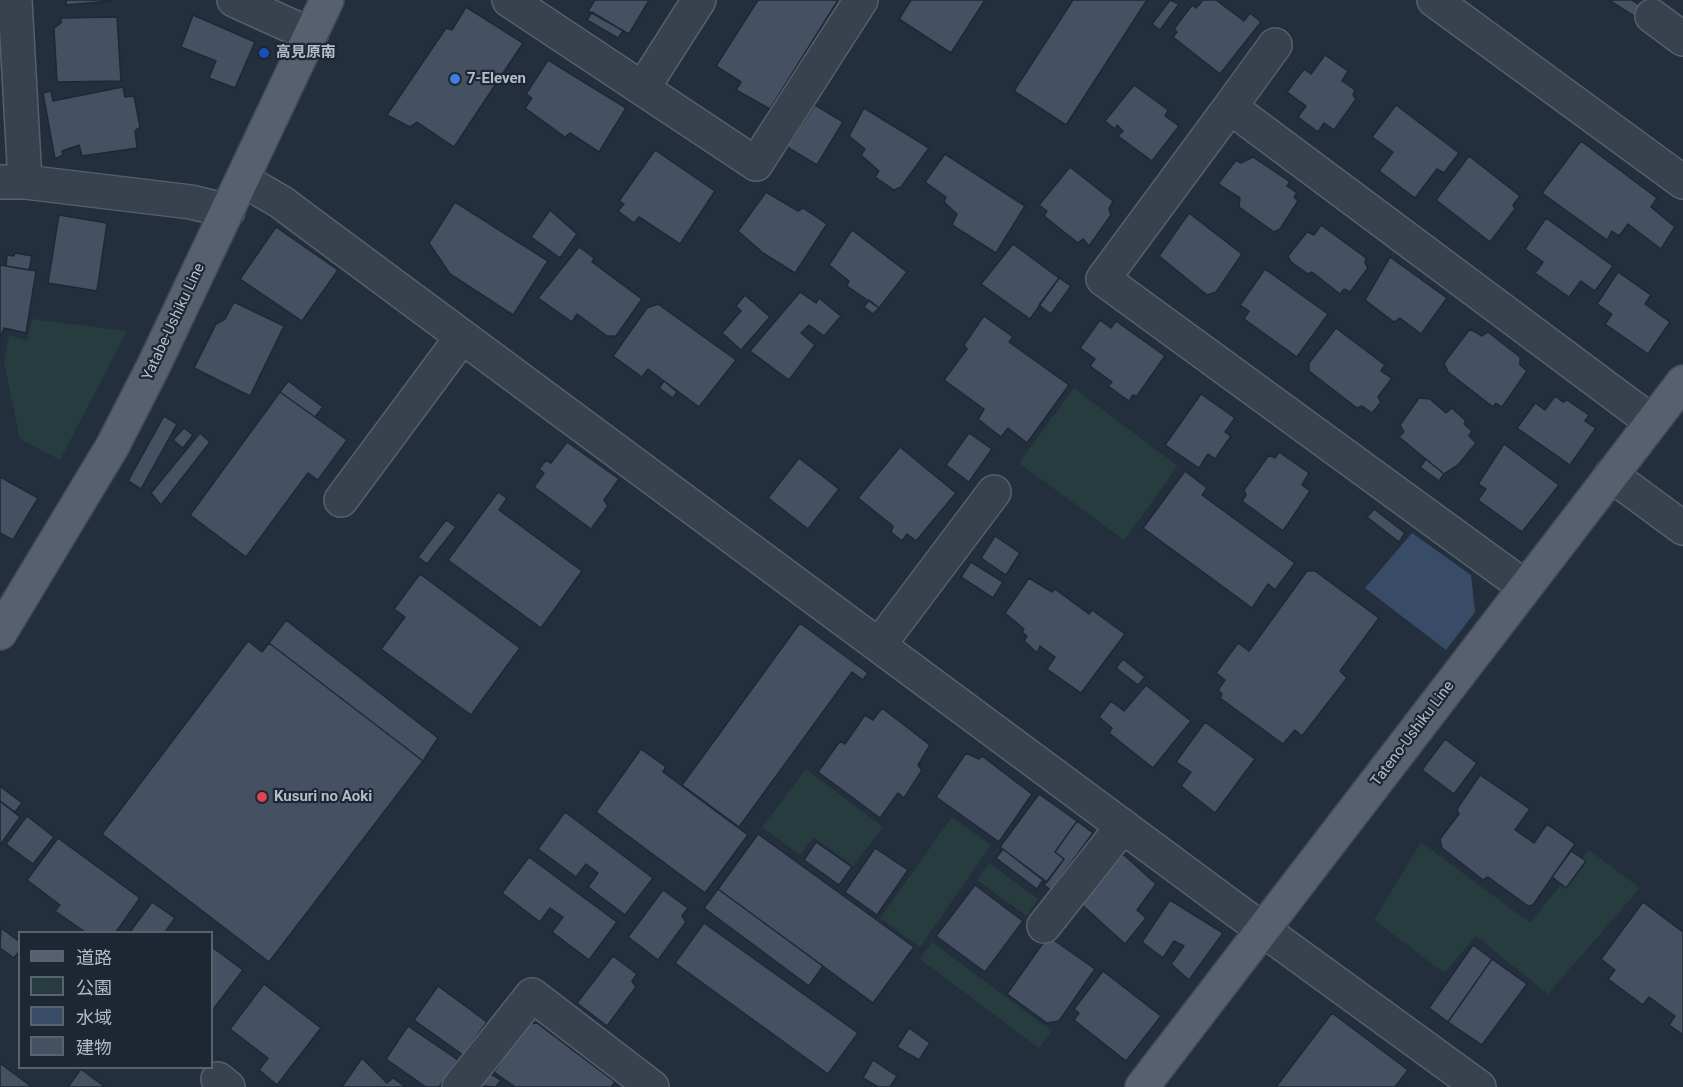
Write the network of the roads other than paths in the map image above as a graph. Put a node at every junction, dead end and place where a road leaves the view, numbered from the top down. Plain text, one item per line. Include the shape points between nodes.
1 (15, 0) edge
2 (234, 0) edge
3 (327, 0) edge
4 (509, 0) edge
5 (699, 0) edge
6 (861, 0) edge
7 (1434, 0) edge
8 (1652, 16) dead end
9 (311, 35) junction
10 (1683, 39) edge
11 (1275, 45) dead end
12 (643, 88) junction
13 (1230, 107) junction
14 (243, 180) junction
15 (13, 182) edge
16 (1683, 182) edge
17 (228, 211) junction
18 (462, 336) junction
19 (1683, 382) edge
20 (1652, 422) junction
21 (1611, 475) junction
22 (994, 492) dead end
23 (341, 500) dead end
24 (1683, 528) edge
25 (1525, 588) junction
26 (0, 633) edge
27 (879, 645) junction
28 (1123, 826) junction
29 (1044, 926) dead end
30 (1263, 930) junction
31 (459, 1087) edge
32 (652, 1087) edge
33 (1142, 1087) edge
34 (1479, 1087) edge

1 - 15 street
2 - 9 street
3 - 9 main road, Yatabe-Ushiku Line
4 - 12 street
5 - 12 street
6 - 12 street via 756,164
7 - 16 street
8 - 10 street
9 - 14 main road, Yatabe-Ushiku Line
11 - 13 street
13 - 20 street
13 - 25 street via 1104,279
14 - 17 main road, Yatabe-Ushiku Line
14 - 18 street via 280,202
15 - 17 street via 190,202
17 - 26 main road, Yatabe-Ushiku Line via 112,447
18 - 23 street
18 - 27 street
19 - 20 main road, Tateno-Ushiku Line
20 - 21 main road, Tateno-Ushiku Line
21 - 24 street
21 - 25 main road, Tateno-Ushiku Line
22 - 27 street
25 - 30 main road, Tateno-Ushiku Line
27 - 28 street
28 - 29 street
28 - 30 street
30 - 33 main road, Tateno-Ushiku Line
30 - 34 street
31 - 32 street via 532,994

